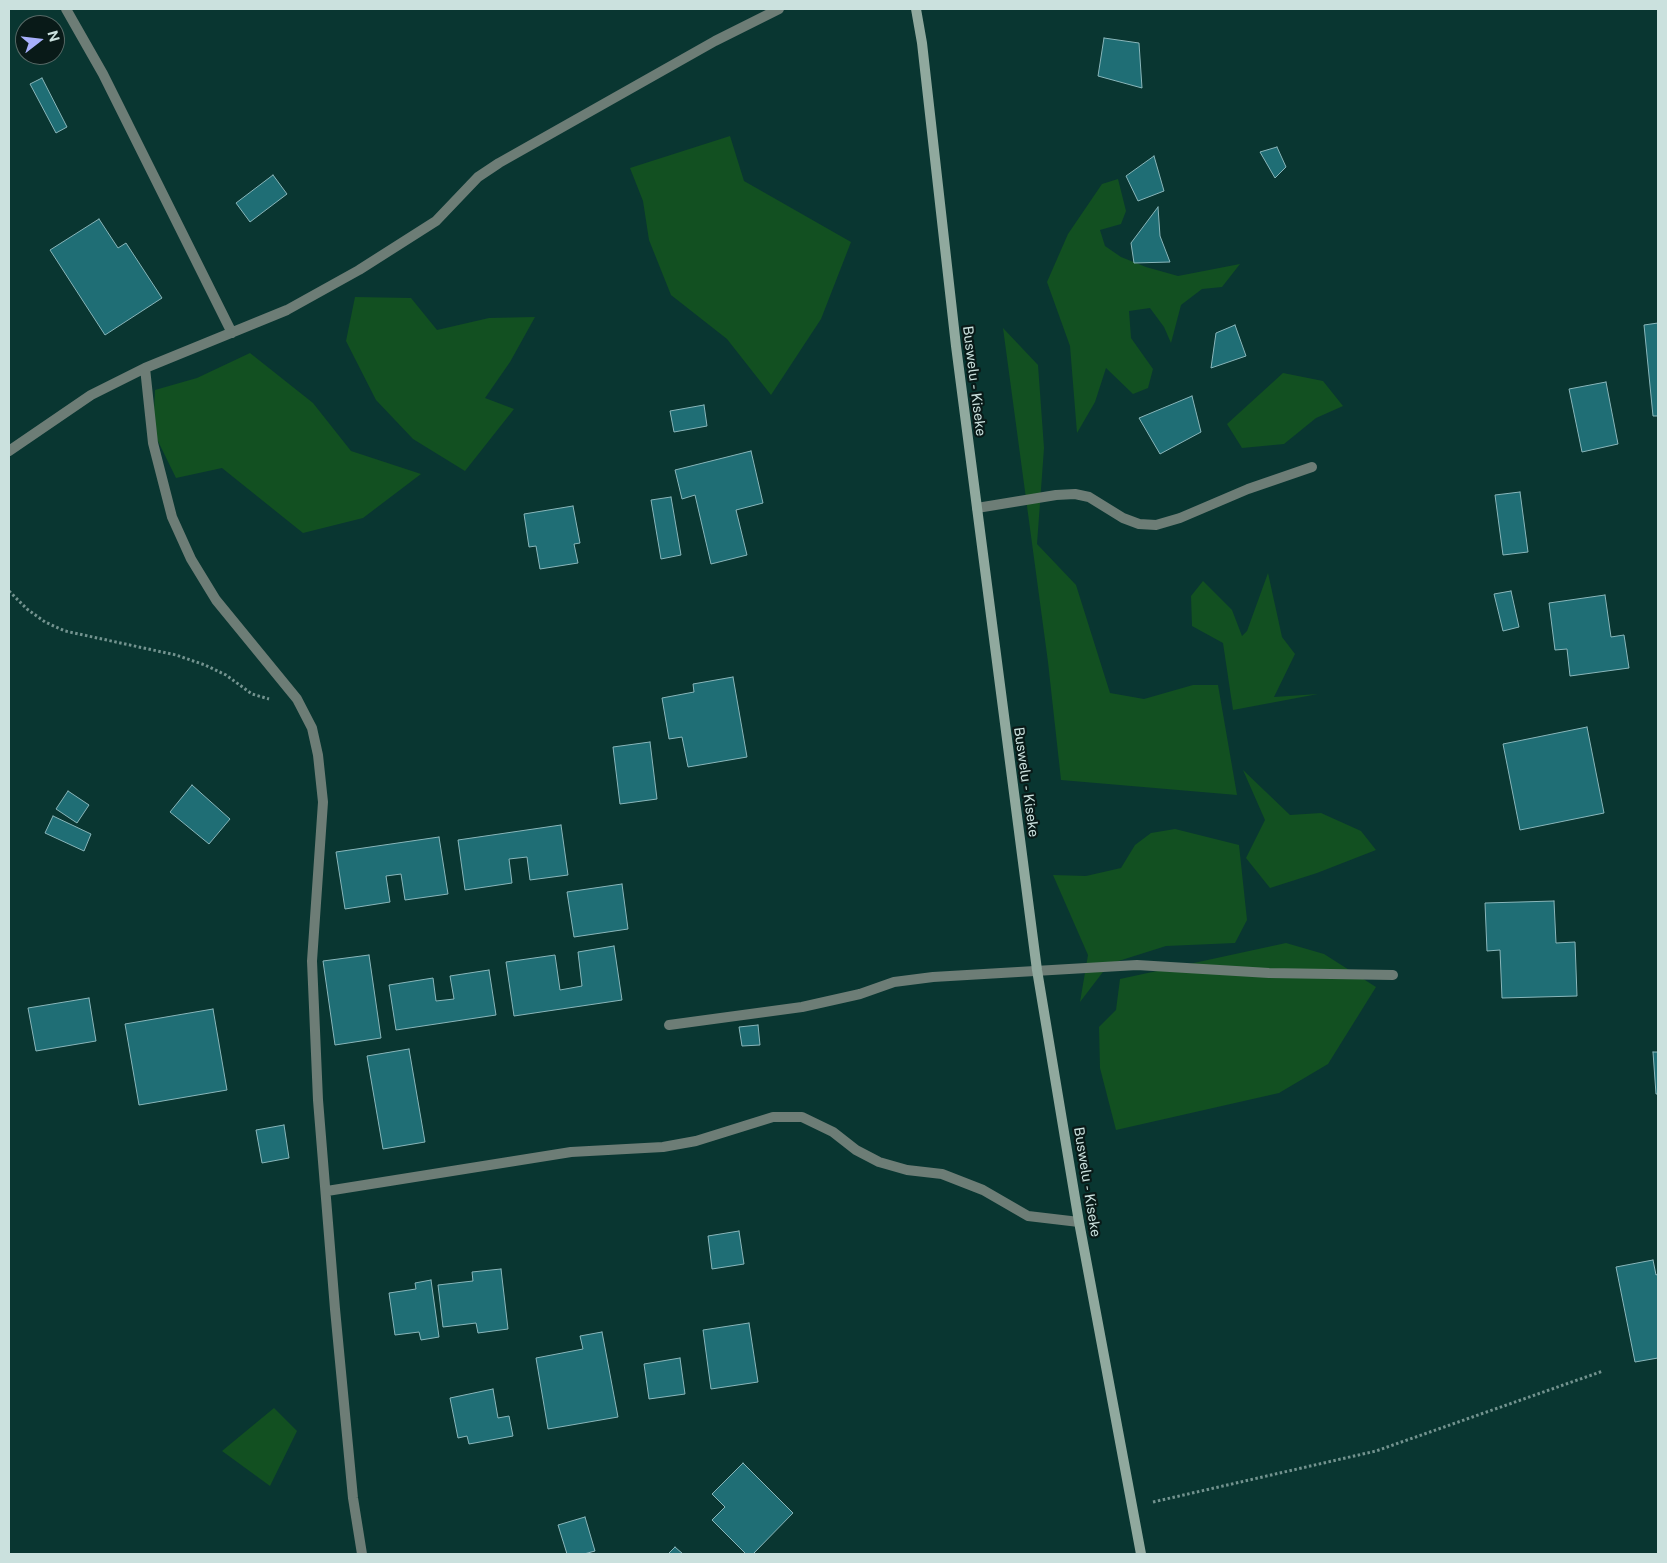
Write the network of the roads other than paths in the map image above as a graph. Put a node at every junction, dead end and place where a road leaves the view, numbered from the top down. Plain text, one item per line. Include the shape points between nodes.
1 (66, 9) edge
2 (779, 9) edge
3 (916, 9) edge
4 (232, 334) junction
5 (145, 368) junction
6 (9, 451) edge
7 (1312, 467) dead end
8 (977, 508) junction
9 (1037, 970) junction
10 (1393, 975) dead end
11 (669, 1025) dead end
12 (327, 1191) junction
13 (1079, 1222) junction
14 (362, 1554) edge
15 (1141, 1554) edge

1 - 4 street via 103,74
2 - 4 street via 513,155 478,177 436,221 359,270
3 - 8 main road, Buswelu - Kiseke
4 - 5 street
5 - 6 street via 91,394
5 - 12 street via 153,443 169,507 191,559 216,600 297,699 312,728 318,755 323,802 312,961 318,1100
7 - 8 street via 1156,525 1139,524 1123,518 1089,497 1075,494
8 - 9 main road, Buswelu - Kiseke
9 - 10 street via 1137,965 1269,973
9 - 11 street via 912,978 860,994 802,1006
9 - 13 main road, Buswelu - Kiseke
12 - 13 street via 570,1152 663,1147 696,1141 773,1117 802,1117 833,1132 856,1150 879,1162 907,1170 942,1174 983,1190 1028,1216
12 - 14 street via 353,1498
13 - 15 main road, Buswelu - Kiseke

